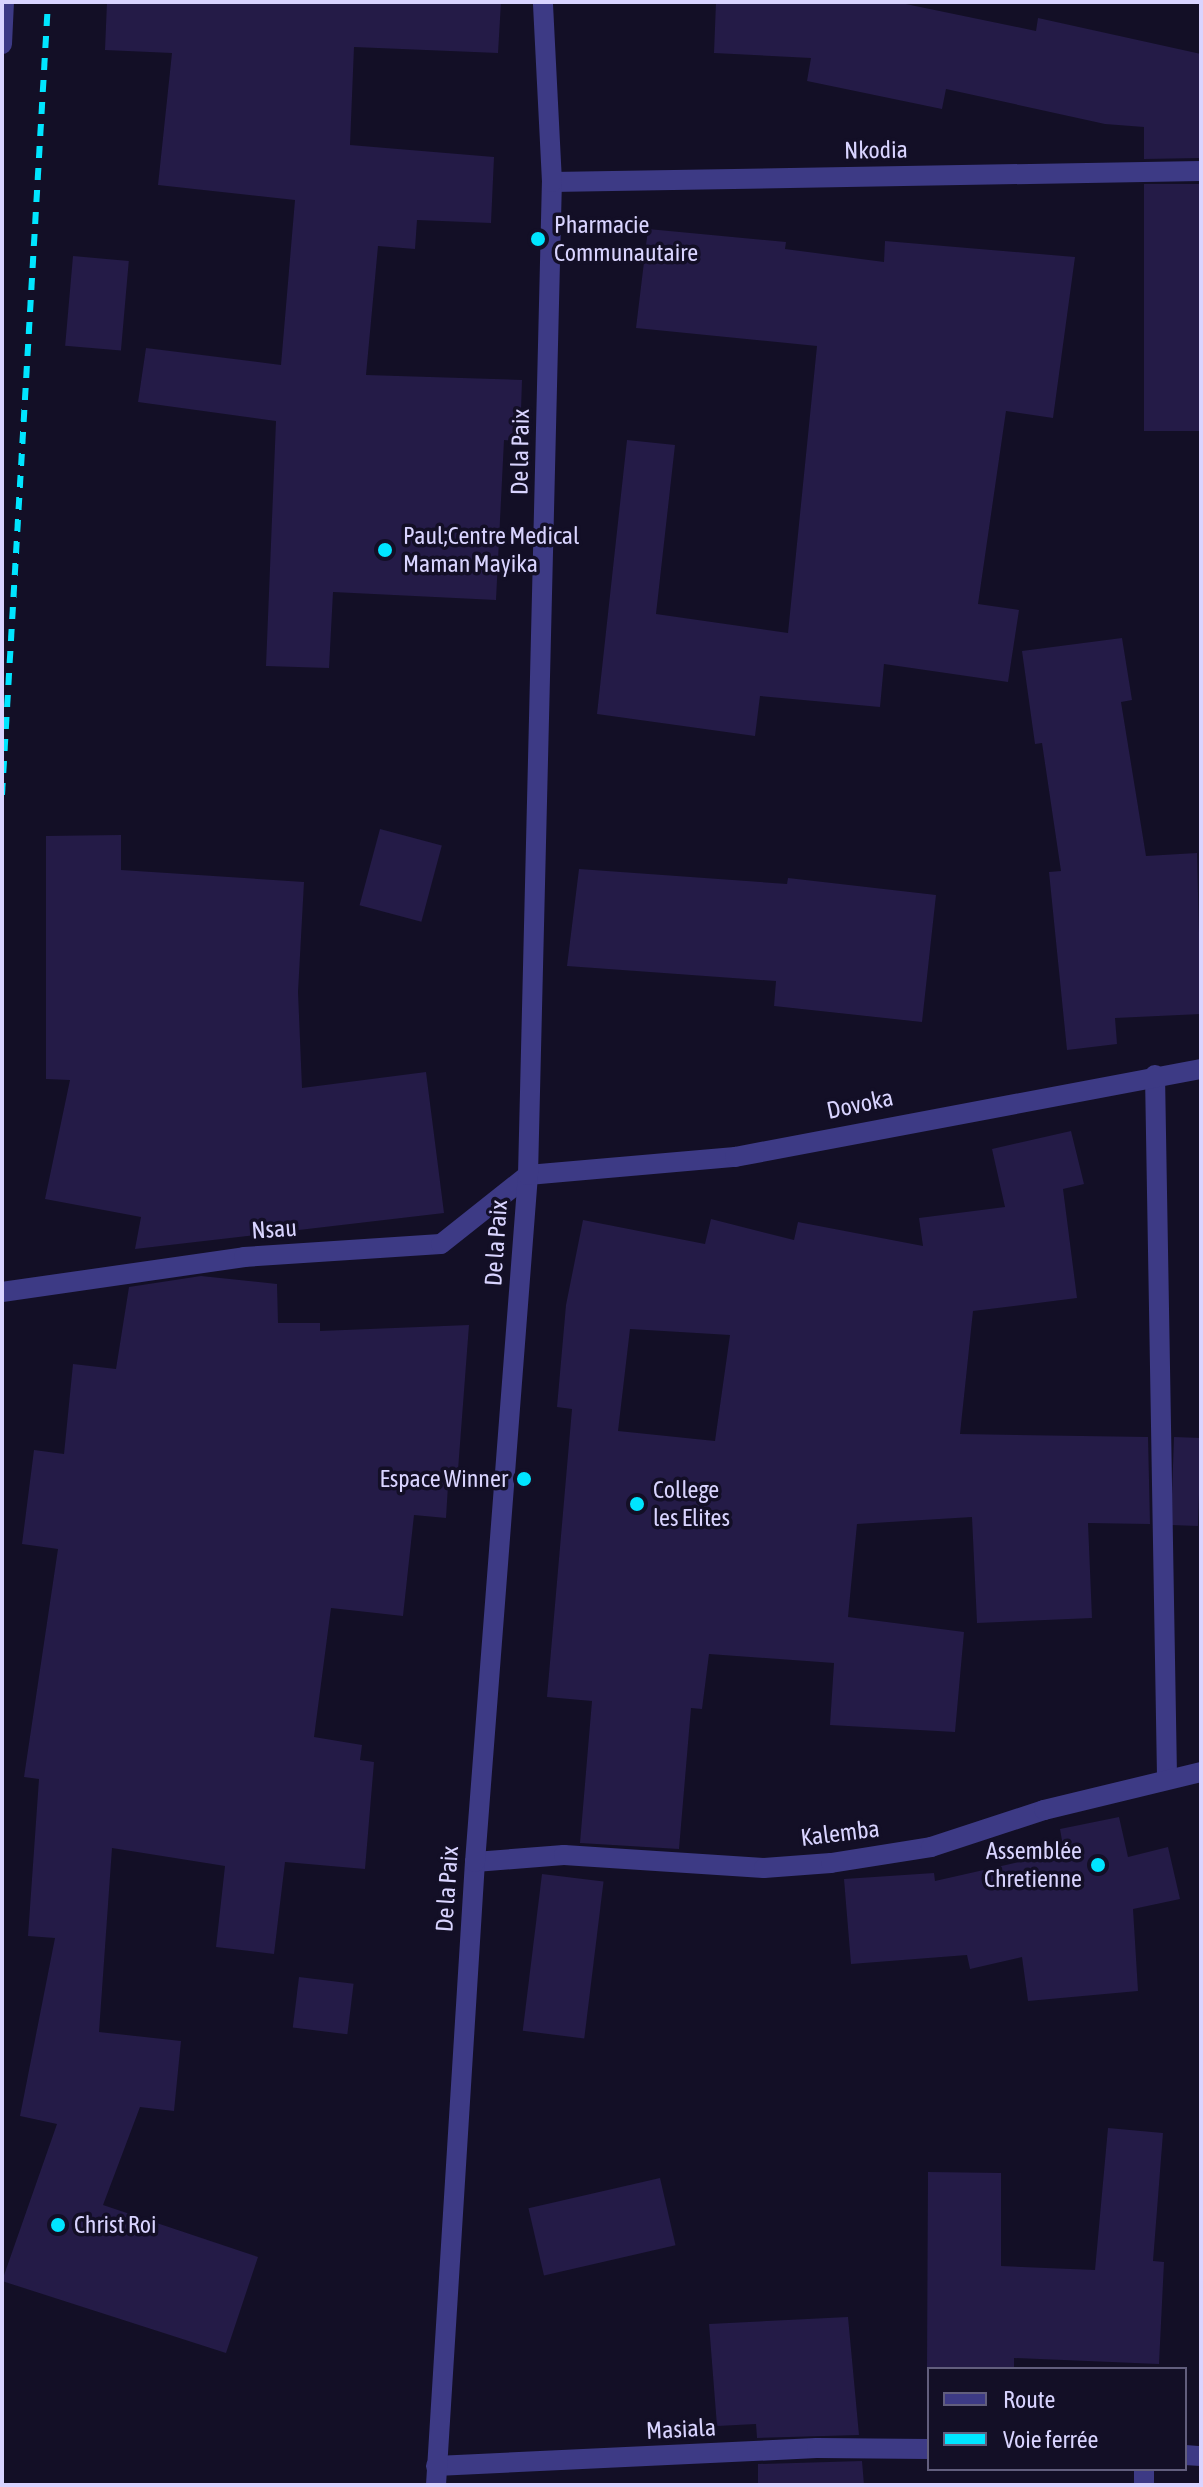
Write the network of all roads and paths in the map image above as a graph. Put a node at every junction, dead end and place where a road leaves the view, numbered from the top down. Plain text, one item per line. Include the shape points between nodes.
1 (4, 2) edge
2 (543, 2) edge
3 (2, 44) edge
4 (1201, 171) edge
5 (552, 182) junction
6 (1201, 1069) edge
7 (1155, 1075) junction
8 (528, 1175) junction
9 (2, 1292) edge
10 (1201, 1772) edge
11 (1167, 1779) junction
12 (475, 1862) junction
13 (927, 2449) edge
14 (436, 2476) edge

1 - 3 street
2 - 5 street, De la Paix
4 - 5 street, Nkodia
5 - 8 street, De la Paix
6 - 7 street, Dovoka
7 - 8 street, Dovoka via 735,1157
7 - 11 street
8 - 9 street, Nsau via 441,1244 244,1257
8 - 12 street, De la Paix
10 - 11 street, Kalemba
11 - 12 street, Kalemba via 1044,1810 931,1847 831,1863 764,1868 564,1855
12 - 14 street, De la Paix
13 - 14 street, Masiala via 817,2448

